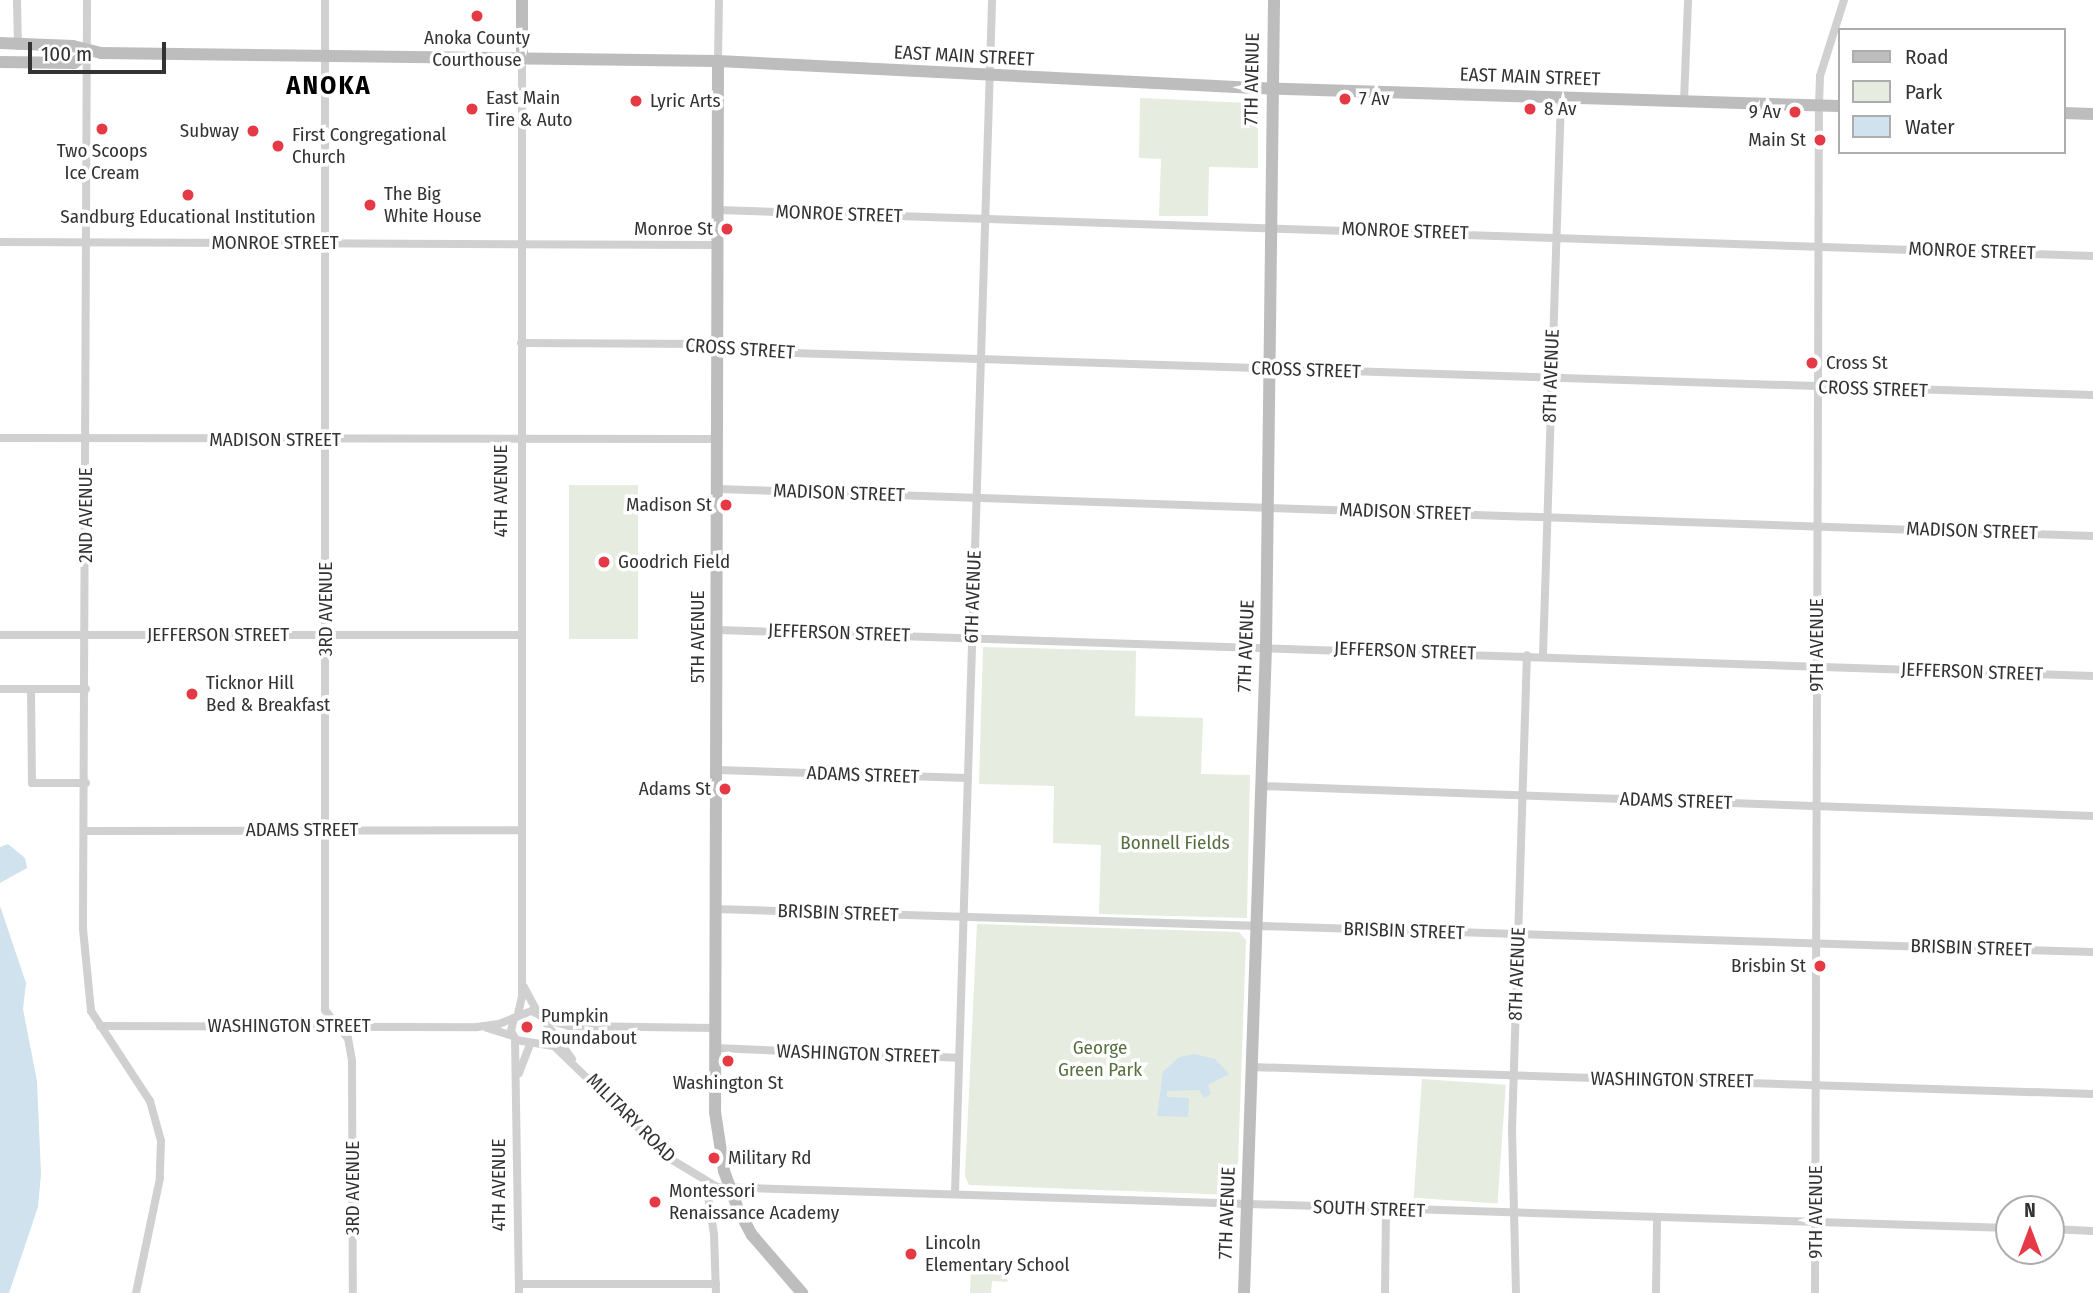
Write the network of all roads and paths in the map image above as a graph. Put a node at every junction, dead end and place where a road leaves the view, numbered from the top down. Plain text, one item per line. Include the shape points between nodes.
1 (17, 0) edge
2 (87, 0) edge
3 (325, 0) edge
4 (522, 0) edge
5 (719, 0) edge
6 (992, 0) edge
7 (1273, 0) edge
8 (1688, 0) edge
9 (1844, 0) edge
10 (0, 43) edge
11 (18, 46) junction
12 (87, 53) junction
13 (325, 54) junction
14 (522, 58) junction
15 (718, 61) junction
16 (0, 62) edge
17 (989, 77) junction
18 (1271, 89) junction
19 (1561, 97) junction
20 (1684, 102) junction
21 (1819, 105) junction
22 (1838, 106) edge
23 (2065, 113) edge
24 (2093, 114) edge
25 (718, 210) junction
26 (984, 218) junction
27 (1269, 227) junction
28 (1556, 236) junction
29 (0, 242) edge
30 (87, 242) junction
31 (325, 243) junction
32 (521, 245) junction
33 (1818, 245) junction
34 (718, 246) junction
35 (2093, 256) edge
36 (521, 343) junction
37 (718, 347) junction
38 (981, 359) junction
39 (1269, 369) junction
40 (1552, 377) junction
41 (1818, 387) junction
42 (2093, 395) edge
43 (0, 438) edge
44 (86, 439) junction
45 (520, 439) junction
46 (717, 439) junction
47 (326, 440) junction
48 (718, 489) junction
49 (977, 498) junction
50 (1269, 508) junction
51 (1547, 516) junction
52 (1817, 525) junction
53 (2093, 536) edge
54 (718, 630) junction
55 (0, 635) edge
56 (326, 635) junction
57 (520, 635) junction
58 (86, 636) junction
59 (972, 637) junction
60 (1266, 648) junction
61 (1528, 655) junction
62 (1543, 655) junction
63 (1817, 666) junction
64 (2093, 676) edge
65 (0, 689) edge
66 (31, 689) junction
67 (86, 689) junction
68 (717, 770) junction
69 (968, 778) junction
70 (86, 783) junction
71 (1260, 786) junction
72 (1524, 796) junction
73 (1816, 806) junction
74 (2093, 816) edge
75 (325, 830) junction
76 (520, 830) junction
77 (84, 831) junction
78 (716, 909) junction
79 (964, 918) junction
80 (1255, 926) junction
81 (1518, 935) junction
82 (1816, 944) junction
83 (2093, 952) edge
84 (522, 981) junction
85 (516, 1016) junction
86 (542, 1020) junction
87 (100, 1026) junction
88 (336, 1026) junction
89 (477, 1027) junction
90 (715, 1028) junction
91 (514, 1037) junction
92 (532, 1044) junction
93 (715, 1048) junction
94 (959, 1058) junction
95 (572, 1060) junction
96 (1251, 1067) junction
97 (518, 1076) junction
98 (1514, 1076) junction
99 (1817, 1084) junction
100 (2093, 1094) edge
101 (706, 1184) junction
102 (729, 1188) junction
103 (955, 1194) junction
104 (1246, 1205) junction
105 (1386, 1209) junction
106 (1511, 1214) junction
107 (1657, 1220) junction
108 (1815, 1223) junction
109 (1995, 1228) edge
110 (2065, 1230) edge
111 (2093, 1231) edge
112 (716, 1288) edge
113 (519, 1289) edge
114 (136, 1293) edge
115 (353, 1293) edge
116 (802, 1293) edge
117 (1244, 1293) edge
118 (1385, 1293) edge
119 (1516, 1293) edge
120 (1656, 1293) edge
121 (1815, 1293) edge

1 - 11 street
2 - 12 street, 2ND AVENUE
3 - 13 street, 3RD AVENUE
4 - 14 main road, 4TH AVENUE
5 - 15 street, 5TH AVENUE
6 - 17 street, 6TH AVENUE
7 - 18 main road, 7TH AVENUE
8 - 20 street
9 - 21 street, 9TH AVENUE via 1820,76
10 - 11 main road, EAST MAIN STREET
11 - 12 main road, EAST MAIN STREET via 73,46
12 - 13 main road, EAST MAIN STREET
12 - 16 main road, EAST MAIN STREET via 74,63
12 - 30 street, 2ND AVENUE
13 - 14 main road, EAST MAIN STREET
13 - 31 street, 3RD AVENUE
14 - 15 main road, EAST MAIN STREET
14 - 32 street, 4TH AVENUE
15 - 17 main road, EAST MAIN STREET
15 - 25 main road, 5TH AVENUE
17 - 18 main road, EAST MAIN STREET
17 - 26 street, 6TH AVENUE
18 - 19 main road, EAST MAIN STREET
18 - 27 main road, 7TH AVENUE
19 - 20 main road, EAST MAIN STREET
19 - 28 street, 8TH AVENUE
20 - 21 main road, EAST MAIN STREET
21 - 22 main road, EAST MAIN STREET
21 - 33 street, 9TH AVENUE
23 - 24 main road
25 - 26 street, MONROE STREET
25 - 34 main road, 5TH AVENUE
26 - 27 street, MONROE STREET
26 - 38 street, 6TH AVENUE
27 - 28 street, MONROE STREET
27 - 39 main road, 7TH AVENUE
28 - 33 street, MONROE STREET
28 - 40 street, 8TH AVENUE
29 - 30 street, MONROE STREET
30 - 31 street, MONROE STREET
30 - 44 street, 2ND AVENUE
31 - 32 street, MONROE STREET
31 - 47 street, 3RD AVENUE
32 - 34 street, MONROE STREET
32 - 36 street, 4TH AVENUE
33 - 35 street, MONROE STREET
33 - 41 street, 9TH AVENUE
34 - 37 main road, 5TH AVENUE
36 - 37 street, CROSS STREET
36 - 45 street, 4TH AVENUE
37 - 38 street, CROSS STREET
37 - 46 main road, 5TH AVENUE
38 - 39 street, CROSS STREET
38 - 49 street, 6TH AVENUE
39 - 40 street, CROSS STREET
39 - 50 main road, 7TH AVENUE
40 - 41 street, CROSS STREET
40 - 51 street, 8TH AVENUE
41 - 42 street, CROSS STREET
41 - 52 street, 9TH AVENUE
43 - 44 street, MADISON STREET
44 - 47 street, MADISON STREET
44 - 58 street, 2ND AVENUE
45 - 46 street, MADISON STREET
45 - 47 street, MADISON STREET
45 - 57 street, 4TH AVENUE
46 - 48 main road, 5TH AVENUE
47 - 56 street, 3RD AVENUE
48 - 49 street, MADISON STREET
48 - 54 main road, 5TH AVENUE
49 - 50 street, MADISON STREET
49 - 59 street, 6TH AVENUE
50 - 51 street, MADISON STREET
50 - 60 main road, 7TH AVENUE
51 - 52 street, MADISON STREET
51 - 62 street, 8TH AVENUE
52 - 53 street, MADISON STREET
52 - 63 street, 9TH AVENUE
54 - 59 street, JEFFERSON STREET
54 - 68 main road, 5TH AVENUE
55 - 58 street, JEFFERSON STREET
56 - 57 street, JEFFERSON STREET
56 - 58 street, JEFFERSON STREET
56 - 75 street, 3RD AVENUE
57 - 76 street, 4TH AVENUE
58 - 67 street, 2ND AVENUE
59 - 60 street, JEFFERSON STREET
59 - 69 street, 6TH AVENUE
60 - 61 street, JEFFERSON STREET
60 - 71 main road, 7TH AVENUE
61 - 62 street, JEFFERSON STREET
61 - 72 street, 8TH AVENUE
62 - 63 street, JEFFERSON STREET
63 - 64 street, JEFFERSON STREET
63 - 73 street, 9TH AVENUE
65 - 66 street
66 - 67 street
66 - 70 street via 32,783
67 - 70 street, 2ND AVENUE
68 - 69 street, ADAMS STREET
68 - 78 main road, 5TH AVENUE
69 - 79 street, 6TH AVENUE
70 - 77 street, 2ND AVENUE
71 - 72 street, ADAMS STREET
71 - 80 main road, 7TH AVENUE
72 - 73 street, ADAMS STREET
72 - 81 street, 8TH AVENUE
73 - 74 street, ADAMS STREET
73 - 82 street, 9TH AVENUE
75 - 76 street, ADAMS STREET
75 - 77 street, ADAMS STREET
75 - 88 street, 3RD AVENUE via 325,1010
76 - 84 street, 4TH AVENUE
77 - 87 street, 2ND AVENUE via 86,991
78 - 79 street, BRISBIN STREET
78 - 90 main road, 5TH AVENUE
79 - 80 street, BRISBIN STREET
79 - 94 street, 6TH AVENUE
80 - 81 street, BRISBIN STREET
80 - 96 main road, 7TH AVENUE
81 - 82 street, BRISBIN STREET
81 - 98 street, 8TH AVENUE
82 - 83 street, BRISBIN STREET
82 - 99 street, 9TH AVENUE
84 - 85 street, 4TH AVENUE
84 - 86 street, 4TH AVENUE
85 - 86 street
85 - 89 street, WASHINGTON STREET
85 - 91 street
86 - 90 street via 569,1027
86 - 92 street
86 - 95 street, MILITARY ROAD
87 - 88 street, WASHINGTON STREET
87 - 114 street, 2ND AVENUE via 150,1101 161,1141 160,1178
88 - 89 street, WASHINGTON STREET
88 - 115 street, 3RD AVENUE via 348,1038 352,1061
89 - 91 street, WASHINGTON STREET
90 - 93 main road, 5TH AVENUE
91 - 92 street
91 - 97 street, 4TH AVENUE
92 - 95 street, MILITARY ROAD via 552,1045
92 - 97 street, 4TH AVENUE
93 - 94 street, WASHINGTON STREET
93 - 102 main road, 5TH AVENUE via 717,1132
94 - 103 street, 6TH AVENUE
95 - 101 street, MILITARY ROAD via 669,1158
96 - 98 street, WASHINGTON STREET
96 - 104 main road, 7TH AVENUE
97 - 113 street, 4TH AVENUE
98 - 99 street, WASHINGTON STREET
98 - 106 street, 8TH AVENUE
99 - 100 street, WASHINGTON STREET
99 - 108 street, 9TH AVENUE
101 - 102 street, MILITARY ROAD
101 - 112 street via 715,1234
102 - 103 street, SOUTH STREET
102 - 116 main road, 5TH AVENUE via 752,1236
103 - 104 street, SOUTH STREET
104 - 105 street, SOUTH STREET
104 - 117 main road, 7TH AVENUE
105 - 106 street, SOUTH STREET
105 - 118 street
106 - 107 street, SOUTH STREET
106 - 119 street, 8TH AVENUE
107 - 108 street, SOUTH STREET
107 - 120 street
108 - 109 street, SOUTH STREET
108 - 121 street, 9TH AVENUE
110 - 111 street
112 - 113 street

